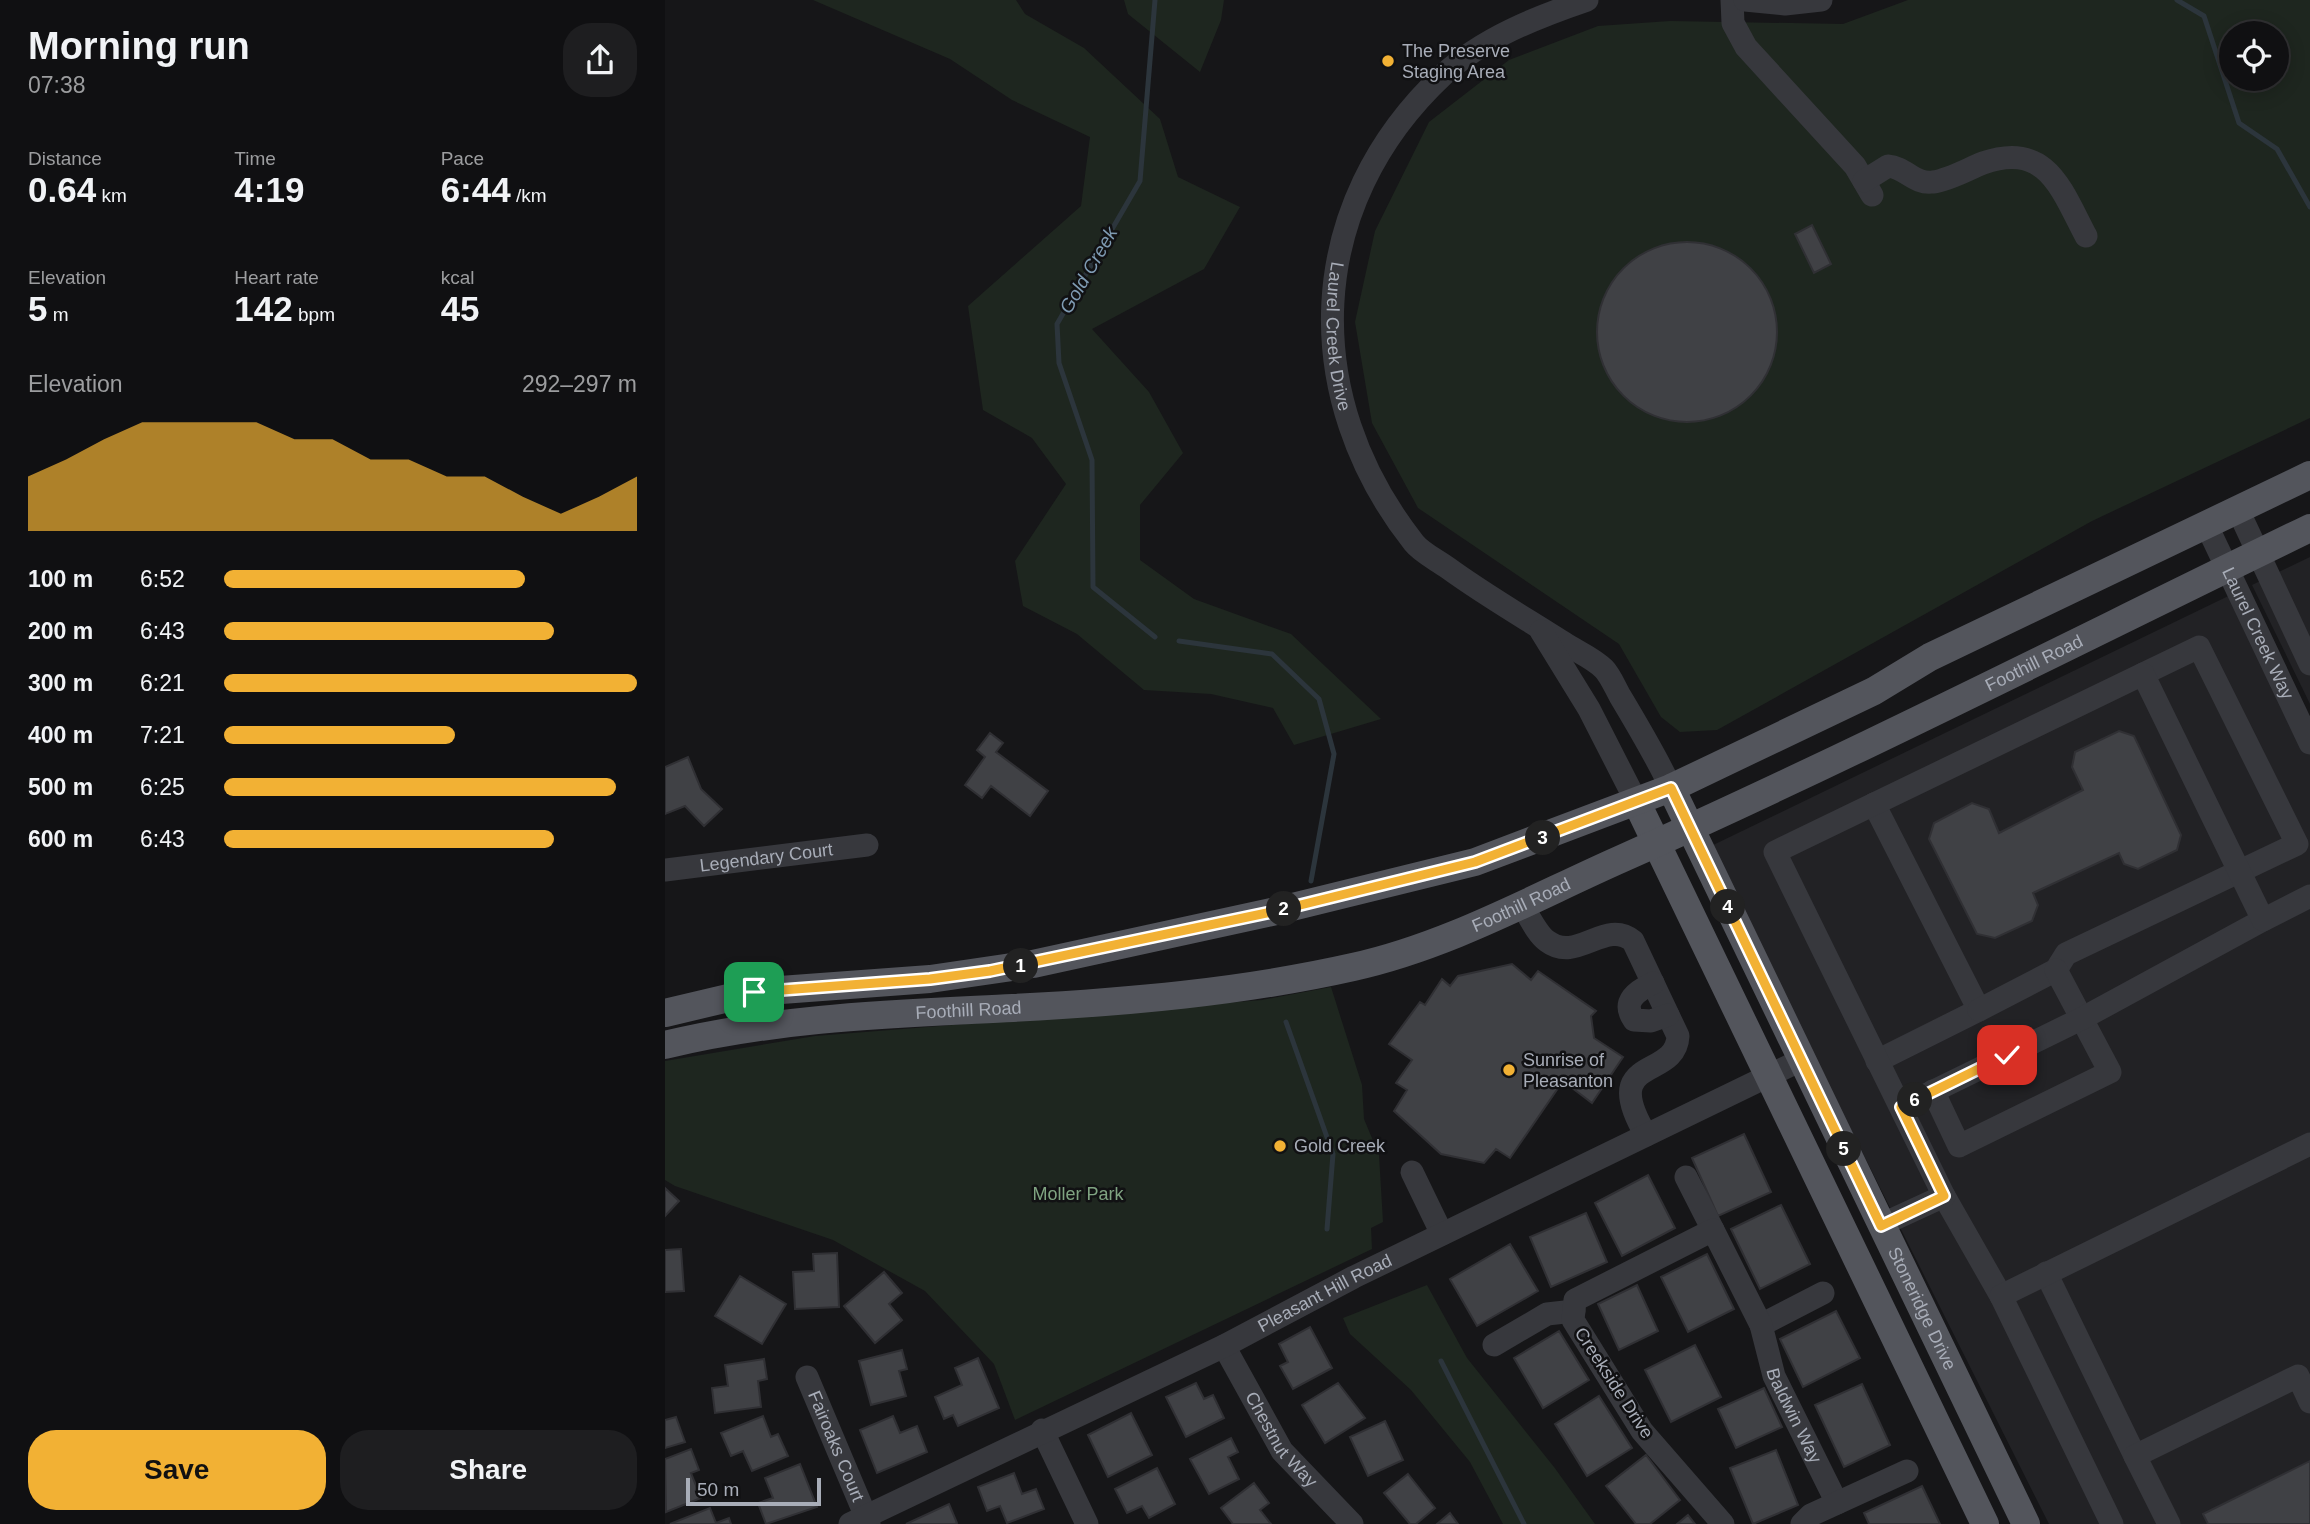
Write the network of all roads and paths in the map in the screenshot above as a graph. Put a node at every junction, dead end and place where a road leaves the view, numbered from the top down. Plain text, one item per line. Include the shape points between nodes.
1 (1587, 0) edge
2 (1732, 0) edge
3 (1745, 0) edge
4 (1821, 0) edge
5 (2087, 236) dead end
6 (2310, 475) edge
7 (2238, 510) junction
8 (2206, 524) junction
9 (2310, 528) edge
10 (2258, 553) junction
11 (2228, 568) junction
12 (1537, 626) junction
13 (2310, 664) edge
14 (2143, 674) junction
15 (2310, 743) edge
16 (1671, 788) junction
17 (1637, 803) junction
18 (1874, 804) junction
19 (1690, 828) junction
20 (1655, 844) junction
21 (867, 845) dead end
22 (665, 870) edge
23 (2241, 873) junction
24 (2310, 896) edge
25 (1522, 905) junction
26 (2263, 920) junction
27 (2056, 970) junction
28 (1653, 983) junction
29 (1979, 1010) junction
30 (665, 1013) edge
31 (1668, 1014) junction
32 (2081, 1019) junction
33 (665, 1045) edge
34 (1801, 1059) junction
35 (1878, 1061) junction
36 (1768, 1076) junction
37 (1933, 1091) junction
38 (1901, 1107) junction
39 (1646, 1135) junction
40 (2310, 1143) edge
41 (1412, 1172) dead end
42 (1686, 1177) dead end
43 (1944, 1196) junction
44 (1881, 1226) junction
45 (1713, 1230) junction
46 (1442, 1234) junction
47 (2046, 1273) junction
48 (1823, 1293) dead end
49 (2001, 1296) junction
50 (1574, 1305) junction
51 (1761, 1325) junction
52 (1494, 1345) dead end
53 (1224, 1346) junction
54 (807, 1377) dead end
55 (2310, 1402) edge
56 (1042, 1430) junction
57 (2135, 1456) junction
58 (1907, 1471) dead end
59 (1837, 1503) junction
60 (861, 1522) edge
61 (1087, 1524) edge
62 (1352, 1524) edge
63 (1723, 1524) edge
64 (1802, 1524) edge
65 (1985, 1524) edge
66 (2026, 1524) edge
67 (2112, 1524) edge
68 (2169, 1524) edge

1 - 12 street, Laurel Creek Drive via 1505,32 1444,74 1406,115 1369,171 1345,231 1332,284 1332,347 1342,402 1355,443 1379,492 1416,545
2 - 5 street via 1733,23 1747,47 1855,166 1868,188 1888,166 1919,181 1933,182 1991,160 2034,159 2056,178
3 - 4 street via 1785,4
6 - 7 main road, Foothill Road
7 - 8 main road, Foothill Road
7 - 10 street, Laurel Creek Way
8 - 11 street, Laurel Creek Way
8 - 16 main road, Foothill Road
9 - 10 main road, Foothill Road
10 - 11 main road, Foothill Road
10 - 13 street, Laurel Creek Way
11 - 15 street, Laurel Creek Way
11 - 19 main road, Foothill Road
12 - 16 street, Laurel Creek Drive via 1604,669
12 - 17 street, Laurel Creek Drive via 1589,709
14 - 18 street
14 - 23 street
14 - 23 street via 2199,647 2297,844
16 - 17 main road, Foothill Road
16 - 19 main road, Stoneridge Drive
17 - 20 main road, Stoneridge Drive
17 - 30 main road, Foothill Road via 1475,862 1276,911 1044,961 930,979 754,992
18 - 29 street
18 - 35 street via 1775,852
19 - 20 main road, Foothill Road
19 - 34 main road, Stoneridge Drive
20 - 25 main road, Foothill Road
20 - 36 main road, Stoneridge Drive
21 - 22 street, Legendary Court
23 - 26 street
23 - 27 street via 2066,954
24 - 26 street
25 - 28 street via 1544,940 1552,944 1568,948 1611,932 1623,933 1633,942
25 - 33 main road, Foothill Road via 1418,951 1251,987 783,1022
26 - 32 street
27 - 29 street
27 - 32 street
28 - 31 street
28 - 31 street via 1638,990 1629,1002 1629,1013 1641,1022
29 - 35 street
31 - 39 street via 1678,1047 1635,1078 1630,1089 1631,1109
32 - 37 street
32 - 37 street via 2110,1072 1959,1146
34 - 36 street, Pleasant Hill Road
34 - 44 main road, Stoneridge Drive
35 - 38 street
36 - 39 street, Pleasant Hill Road
36 - 65 main road, Stoneridge Drive
37 - 38 street
38 - 43 street
39 - 46 street, Pleasant Hill Road
40 - 47 street
41 - 46 street
42 - 45 street, Baldwin Way
43 - 44 street
43 - 49 street
44 - 66 main road, Stoneridge Drive
45 - 50 street
45 - 51 street, Baldwin Way
46 - 53 street, Pleasant Hill Road
47 - 49 street
47 - 57 street
48 - 51 street
49 - 67 street
50 - 52 street via 1547,1314
50 - 63 street, Creekside Drive via 1573,1320 1642,1431
51 - 59 street, Baldwin Way via 1774,1376
53 - 56 street, Pleasant Hill Road
53 - 62 street, Chestnut Way via 1282,1451
54 - 60 street, Fairoaks Court
55 - 57 street via 2298,1376
56 - 60 street, Pleasant Hill Road
56 - 61 street
57 - 68 street
58 - 59 street
59 - 64 street

